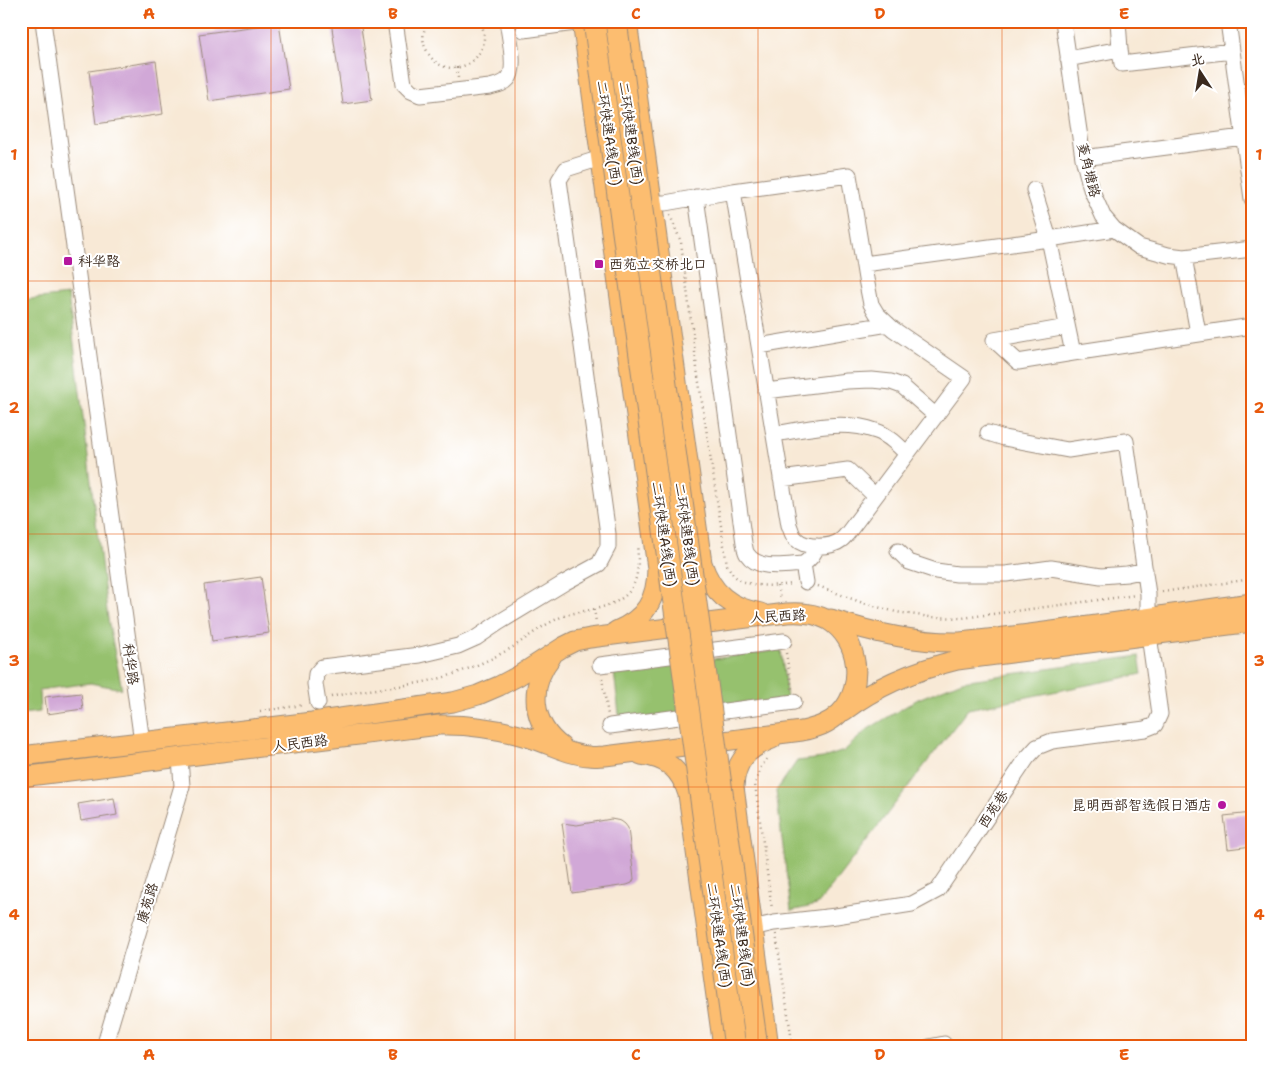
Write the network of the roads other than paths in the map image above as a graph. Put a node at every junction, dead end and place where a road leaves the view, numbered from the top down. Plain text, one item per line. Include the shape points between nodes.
1 (43, 21) edge
2 (395, 21) edge
3 (508, 21) edge
4 (582, 21) edge
5 (594, 21) edge
6 (616, 21) edge
7 (628, 21) edge
8 (1063, 21) edge
9 (1118, 21) edge
10 (1228, 21) edge
11 (524, 30) junction
12 (510, 46) junction
13 (1120, 49) junction
14 (1232, 51) junction
15 (1068, 59) junction
16 (1243, 137) junction
17 (601, 158) junction
18 (1083, 158) junction
19 (733, 190) junction
20 (1034, 190) dead end
21 (1251, 190) edge
22 (696, 197) junction
23 (653, 203) junction
24 (1114, 229) junction
25 (1050, 240) junction
26 (1252, 250) edge
27 (1184, 256) junction
28 (864, 264) junction
29 (888, 324) junction
30 (1252, 326) edge
31 (1067, 327) junction
32 (1198, 334) junction
33 (759, 346) junction
34 (1073, 353) junction
35 (766, 391) junction
36 (936, 416) junction
37 (988, 432) dead end
38 (774, 434) junction
39 (907, 454) junction
40 (688, 461) junction
41 (644, 467) junction
42 (781, 479) junction
43 (875, 496) junction
44 (816, 546) junction
45 (898, 552) dead end
46 (803, 564) junction
47 (1144, 570) junction
48 (806, 582) dead end
49 (1252, 603) edge
50 (784, 608) junction
51 (817, 615) junction
52 (1252, 622) edge
53 (1148, 626) junction
54 (594, 633) junction
55 (784, 641) road end
56 (563, 647) junction
57 (600, 665) road end
58 (794, 702) road end
59 (318, 703) road end
60 (829, 722) junction
61 (610, 726) road end
62 (802, 731) junction
63 (142, 742) junction
64 (576, 754) junction
65 (21, 756) edge
66 (605, 756) junction
67 (180, 758) junction
68 (21, 778) edge
69 (742, 853) junction
70 (697, 858) junction
71 (752, 928) junction
72 (944, 1044) dead end
73 (104, 1047) edge
74 (723, 1047) edge
75 (735, 1047) edge
76 (757, 1047) edge
77 (769, 1047) edge
78 (928, 1047) edge

1 - 63 street, 科华路
2 - 12 street via 404,84 420,95 500,85 513,71
3 - 11 street
3 - 12 street
4 - 11 street
4 - 17 main road
5 - 75 highway, 二环快速A线(西), bridge
6 - 76 highway, 二环快速B线(西), bridge
7 - 23 main road
8 - 15 street, 菱角塘路
9 - 13 street
10 - 14 street
11 - 12 street via 514,36
13 - 14 street via 1122,64
13 - 15 street
14 - 16 street
15 - 18 street, 菱角塘路
16 - 18 street
16 - 21 street
17 - 41 main road
17 - 59 street via 566,169 560,180 608,547 599,564 458,646 420,655 322,667 316,674
18 - 24 street, 菱角塘路 via 1091,189 1103,216
19 - 22 street
19 - 28 street via 850,175
19 - 33 street
20 - 25 street
22 - 23 street
22 - 46 street via 747,554 764,566
23 - 40 main road
24 - 25 street
24 - 27 street, 菱角塘路 via 1139,247 1168,256
25 - 28 street
25 - 31 street
26 - 27 street, 菱角塘路
27 - 32 street
28 - 29 street via 871,304
29 - 33 street
29 - 36 street via 964,378
30 - 32 street
31 - 34 street
31 - 34 street via 994,340 1018,362
32 - 34 street
33 - 35 street
35 - 36 street via 847,380 891,382 902,386
35 - 38 street
36 - 39 street
37 - 47 street via 1068,450 1126,441
38 - 39 street via 840,425 856,426 878,432
38 - 42 street
39 - 43 street
40 - 41 main road via 684,476 671,485 655,482
40 - 50 main road via 702,563 711,584 726,600 746,610 761,613
41 - 54 main road via 656,560 655,591 650,604 631,624 609,634
42 - 43 street via 848,470
42 - 44 street via 789,525 795,539
43 - 44 street via 842,540 832,545
44 - 46 street via 814,555
45 - 47 street via 909,562 957,574 1006,574 1051,568 1101,576
46 - 48 street
47 - 53 street
49 - 53 main road
50 - 51 main road, 人民西路
50 - 54 main road, 人民西路
51 - 53 main road via 889,635 948,642 1104,624
51 - 60 main road, 人民西路 via 838,628 849,642 855,658 852,694 839,714
52 - 53 main road
53 - 60 main road via 941,664 914,672 862,698
53 - 71 street, 西苑巷 via 1160,714 1155,725 1145,730 1052,741 1037,747 938,890 912,904
54 - 56 main road, 人民西路
55 - 57 street
56 - 63 main road, 人民西路 via 499,686 453,702
56 - 64 main road, 人民西路 via 545,664 538,681 537,710 546,732 554,741
58 - 61 street
60 - 62 main road, 人民西路
62 - 66 main road, 人民西路
62 - 69 main road via 760,744 744,756 735,773
63 - 65 main road, 人民西路
64 - 66 main road, 人民西路
64 - 67 main road, 人民西路 via 504,731 451,724
66 - 70 main road via 646,755 675,769 688,794
67 - 68 main road, 人民西路
67 - 73 street, 康苑路 via 182,786
69 - 70 main road via 731,838 715,836 702,844
69 - 71 main road
70 - 74 main road
71 - 77 main road
72 - 78 street

